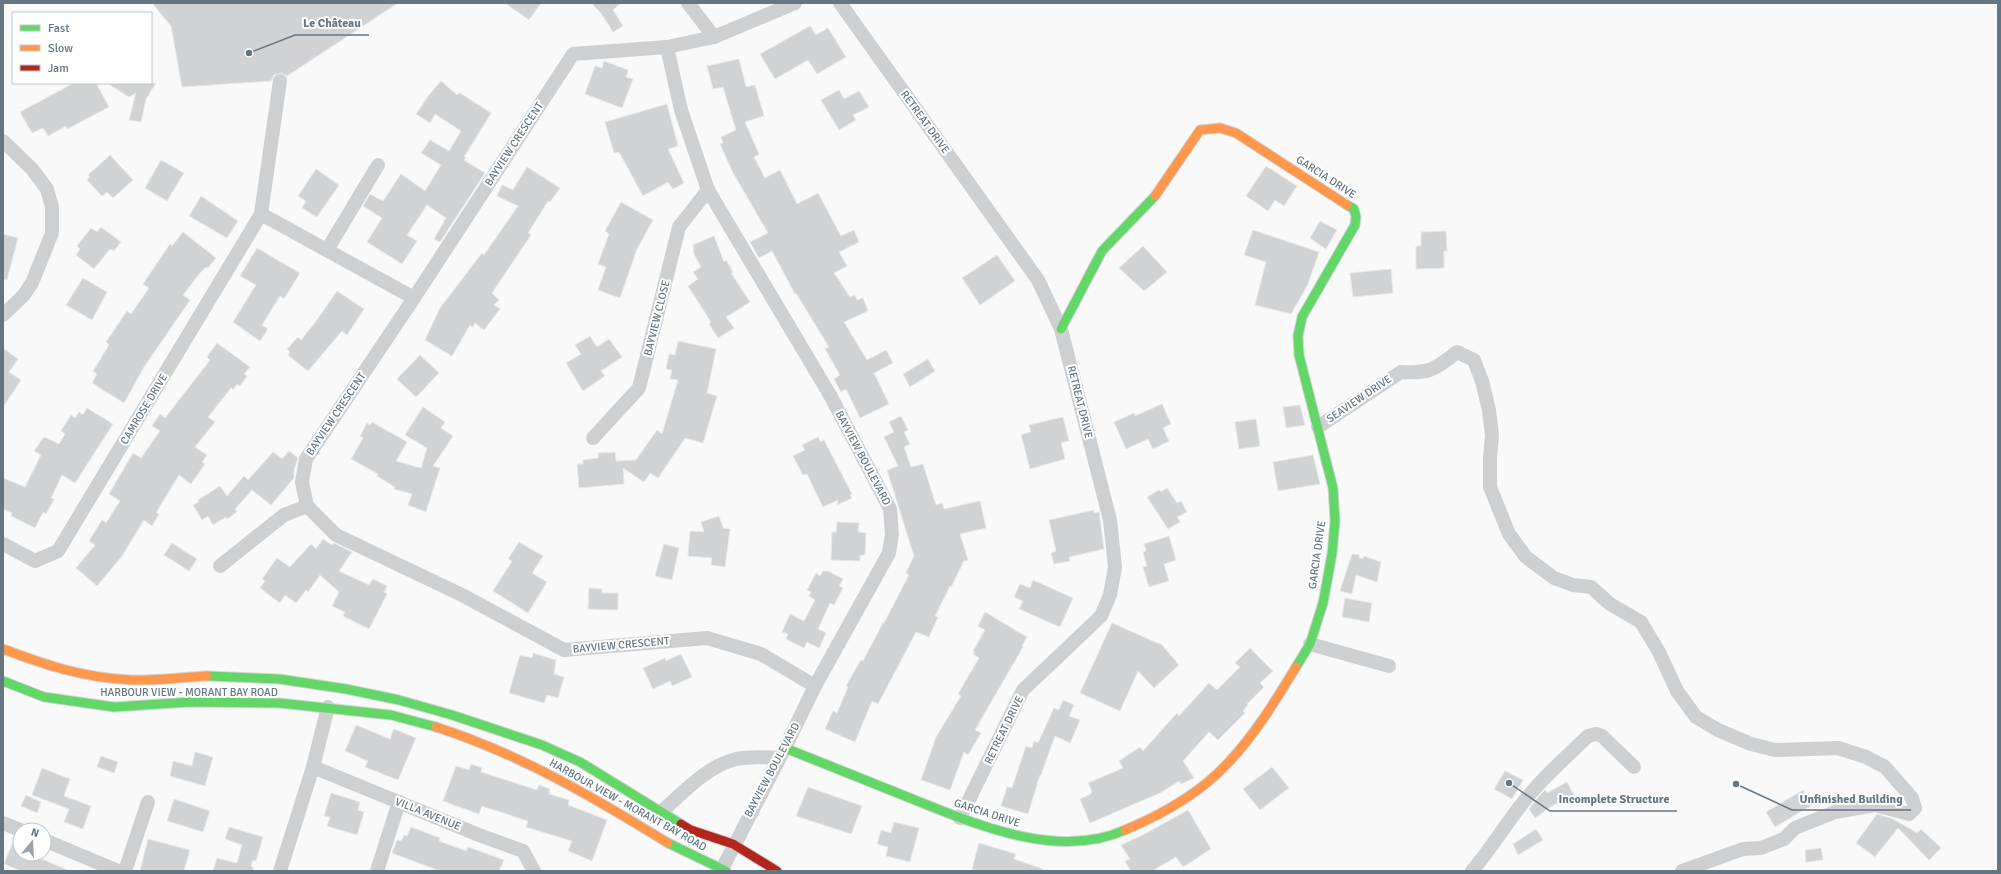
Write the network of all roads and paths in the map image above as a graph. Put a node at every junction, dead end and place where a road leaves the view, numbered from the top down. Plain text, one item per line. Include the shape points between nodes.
1 (688, 3) edge
2 (795, 3) edge
3 (840, 3) edge
4 (714, 37) junction
5 (667, 47) junction
6 (280, 81) dead end
7 (3, 141) edge
8 (378, 165) dead end
9 (708, 190) junction
10 (261, 214) junction
11 (327, 250) junction
12 (414, 298) junction
13 (3, 315) edge
14 (1061, 329) junction
15 (1318, 427) junction
16 (593, 438) dead end
17 (307, 506) junction
18 (3, 544) edge
19 (220, 566) dead end
20 (1310, 644) junction
21 (3, 649) edge
22 (1389, 666) dead end
23 (254, 677) junction
24 (3, 681) edge
25 (815, 686) junction
26 (251, 703) junction
27 (328, 707) junction
28 (782, 753) junction
29 (313, 767) junction
30 (1634, 767) dead end
31 (148, 802) dead end
32 (399, 802) junction
33 (661, 812) junction
34 (960, 818) junction
35 (52, 843) edge
36 (733, 844) junction
37 (724, 870) edge
38 (118, 871) edge
39 (125, 871) edge
40 (280, 871) edge
41 (377, 871) edge
42 (534, 871) edge
43 (777, 871) edge
44 (1472, 871) edge
45 (1682, 871) edge

1 - 4 street
2 - 4 street, BAYVIEW CRESCENT
3 - 14 street, RETREAT DRIVE via 1038,280
4 - 5 street, BAYVIEW CRESCENT
5 - 9 street, BAYVIEW BOULEVARD via 681,110
5 - 12 street, BAYVIEW CRESCENT via 573,54
6 - 10 street
7 - 13 street via 32,169 47,189 52,207 52,233 32,283 24,296
8 - 11 street
9 - 16 street, BAYVIEW CLOSE via 679,228 639,388
9 - 25 street, BAYVIEW BOULEVARD via 830,395 890,509 892,534 889,553
10 - 11 street
10 - 18 street, CAMROSE DRIVE via 58,551 35,561
11 - 12 street
12 - 17 street, BAYVIEW CRESCENT via 306,459 302,482
14 - 15 main road, GARCIA DRIVE via 1102,251 1152,202 1200,130 1220,128 1236,133 1354,209 1355,224 1302,317 1298,336 1299,355
14 - 34 street, RETREAT DRIVE via 1110,520 1115,567 1110,595 1101,616 1023,690
15 - 20 main road, GARCIA DRIVE via 1333,488 1335,521 1323,603
15 - 45 street, SEAVIEW DRIVE via 1401,372 1414,373 1437,368 1457,352 1474,360 1489,410 1492,435 1490,486 1509,534 1526,557 1554,578 1573,585 1591,587 1610,604 1641,622 1659,652 1677,691 1696,717 1751,744 1775,750 1838,748 1866,757 1885,767 1912,798 1916,808 1909,814 1875,805 1835,812 1795,828 1784,839 1761,848 1743,849
17 - 19 street via 284,515
17 - 25 street, BAYVIEW CRESCENT via 336,535 462,595 564,650 707,638 761,654
20 - 22 street
20 - 34 main road, GARCIA DRIVE via 1260,722 1226,764 1188,796 1137,825 1112,836 1077,841 1051,840 1004,833
21 - 23 main road, HARBOUR VIEW - MORANT BAY ROAD via 48,666 90,676 132,680 200,676
23 - 26 main road
23 - 33 main road, HARBOUR VIEW - MORANT BAY ROAD via 346,689 399,700 485,726 542,745 580,762
24 - 26 main road, HARBOUR VIEW - MORANT BAY ROAD via 44,697 114,707 190,702
25 - 28 street, BAYVIEW BOULEVARD
26 - 27 main road, HARBOUR VIEW - MORANT BAY ROAD
27 - 29 street
27 - 37 main road, HARBOUR VIEW - MORANT BAY ROAD via 391,715 476,740 585,792 675,847
28 - 33 street via 735,760 709,771
28 - 34 main road, GARCIA DRIVE
28 - 36 street, BAYVIEW BOULEVARD
29 - 32 street, VILLA AVENUE
29 - 40 street
30 - 44 street via 1602,736 1588,736 1553,769 1518,809
31 - 39 street
32 - 41 street
32 - 42 street, VILLA AVENUE via 523,852
33 - 36 main road, HARBOUR VIEW - MORANT BAY ROAD via 691,830
35 - 38 street
36 - 37 street, BAYVIEW BOULEVARD
36 - 43 main road, HARBOUR VIEW - MORANT BAY ROAD

